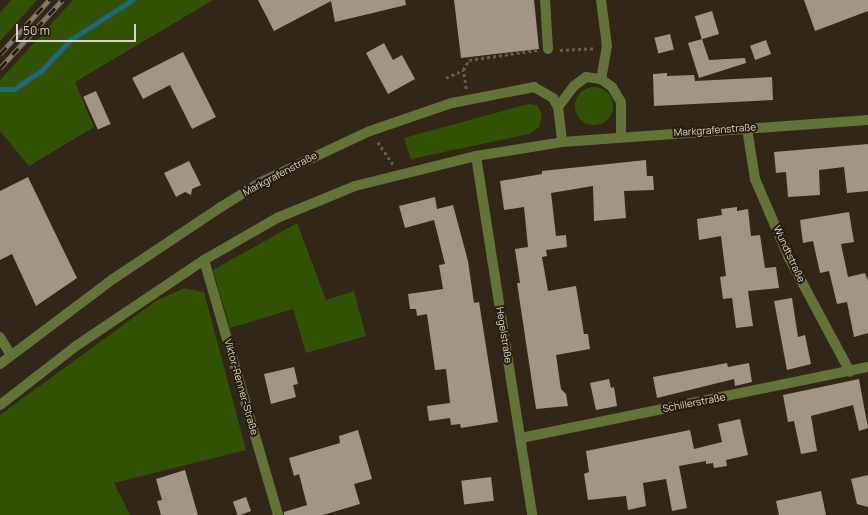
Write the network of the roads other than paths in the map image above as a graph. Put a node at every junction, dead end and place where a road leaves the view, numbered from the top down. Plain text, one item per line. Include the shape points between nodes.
1 (545, 0) edge
2 (600, 0) edge
3 (548, 49) road end
4 (601, 79) junction
5 (558, 107) junction
6 (868, 120) edge
7 (747, 128) junction
8 (621, 136) junction
9 (562, 142) junction
10 (476, 156) junction
11 (204, 260) junction
12 (0, 337) edge
13 (11, 355) junction
14 (0, 364) edge
15 (868, 367) edge
16 (850, 372) junction
17 (0, 405) edge
18 (520, 438) junction
19 (278, 515) edge
20 (532, 515) edge

1 - 3 street
2 - 4 street via 607,46
4 - 5 street via 586,78 574,86
4 - 8 street via 612,87 621,102
5 - 9 street
5 - 13 street, Markgrafenstraße via 553,98 534,87 468,99 370,131 268,178 221,207 113,279
6 - 7 street, Markgrafenstraße
7 - 8 street, Markgrafenstraße
7 - 16 street, Wundtstraße via 756,179 789,258
8 - 9 street, Markgrafenstraße
9 - 10 street, Markgrafenstraße
10 - 11 street, Markgrafenstraße via 399,173 355,186 277,218
10 - 18 street, Hegelstraße
11 - 17 street, Markgrafenstraße via 76,346
11 - 19 street, Viktor-Renner-Straße
12 - 13 street
13 - 14 street, Markgrafenstraße
15 - 16 street, Schillerstraße
16 - 18 street, Schillerstraße
18 - 20 street, Hegelstraße

